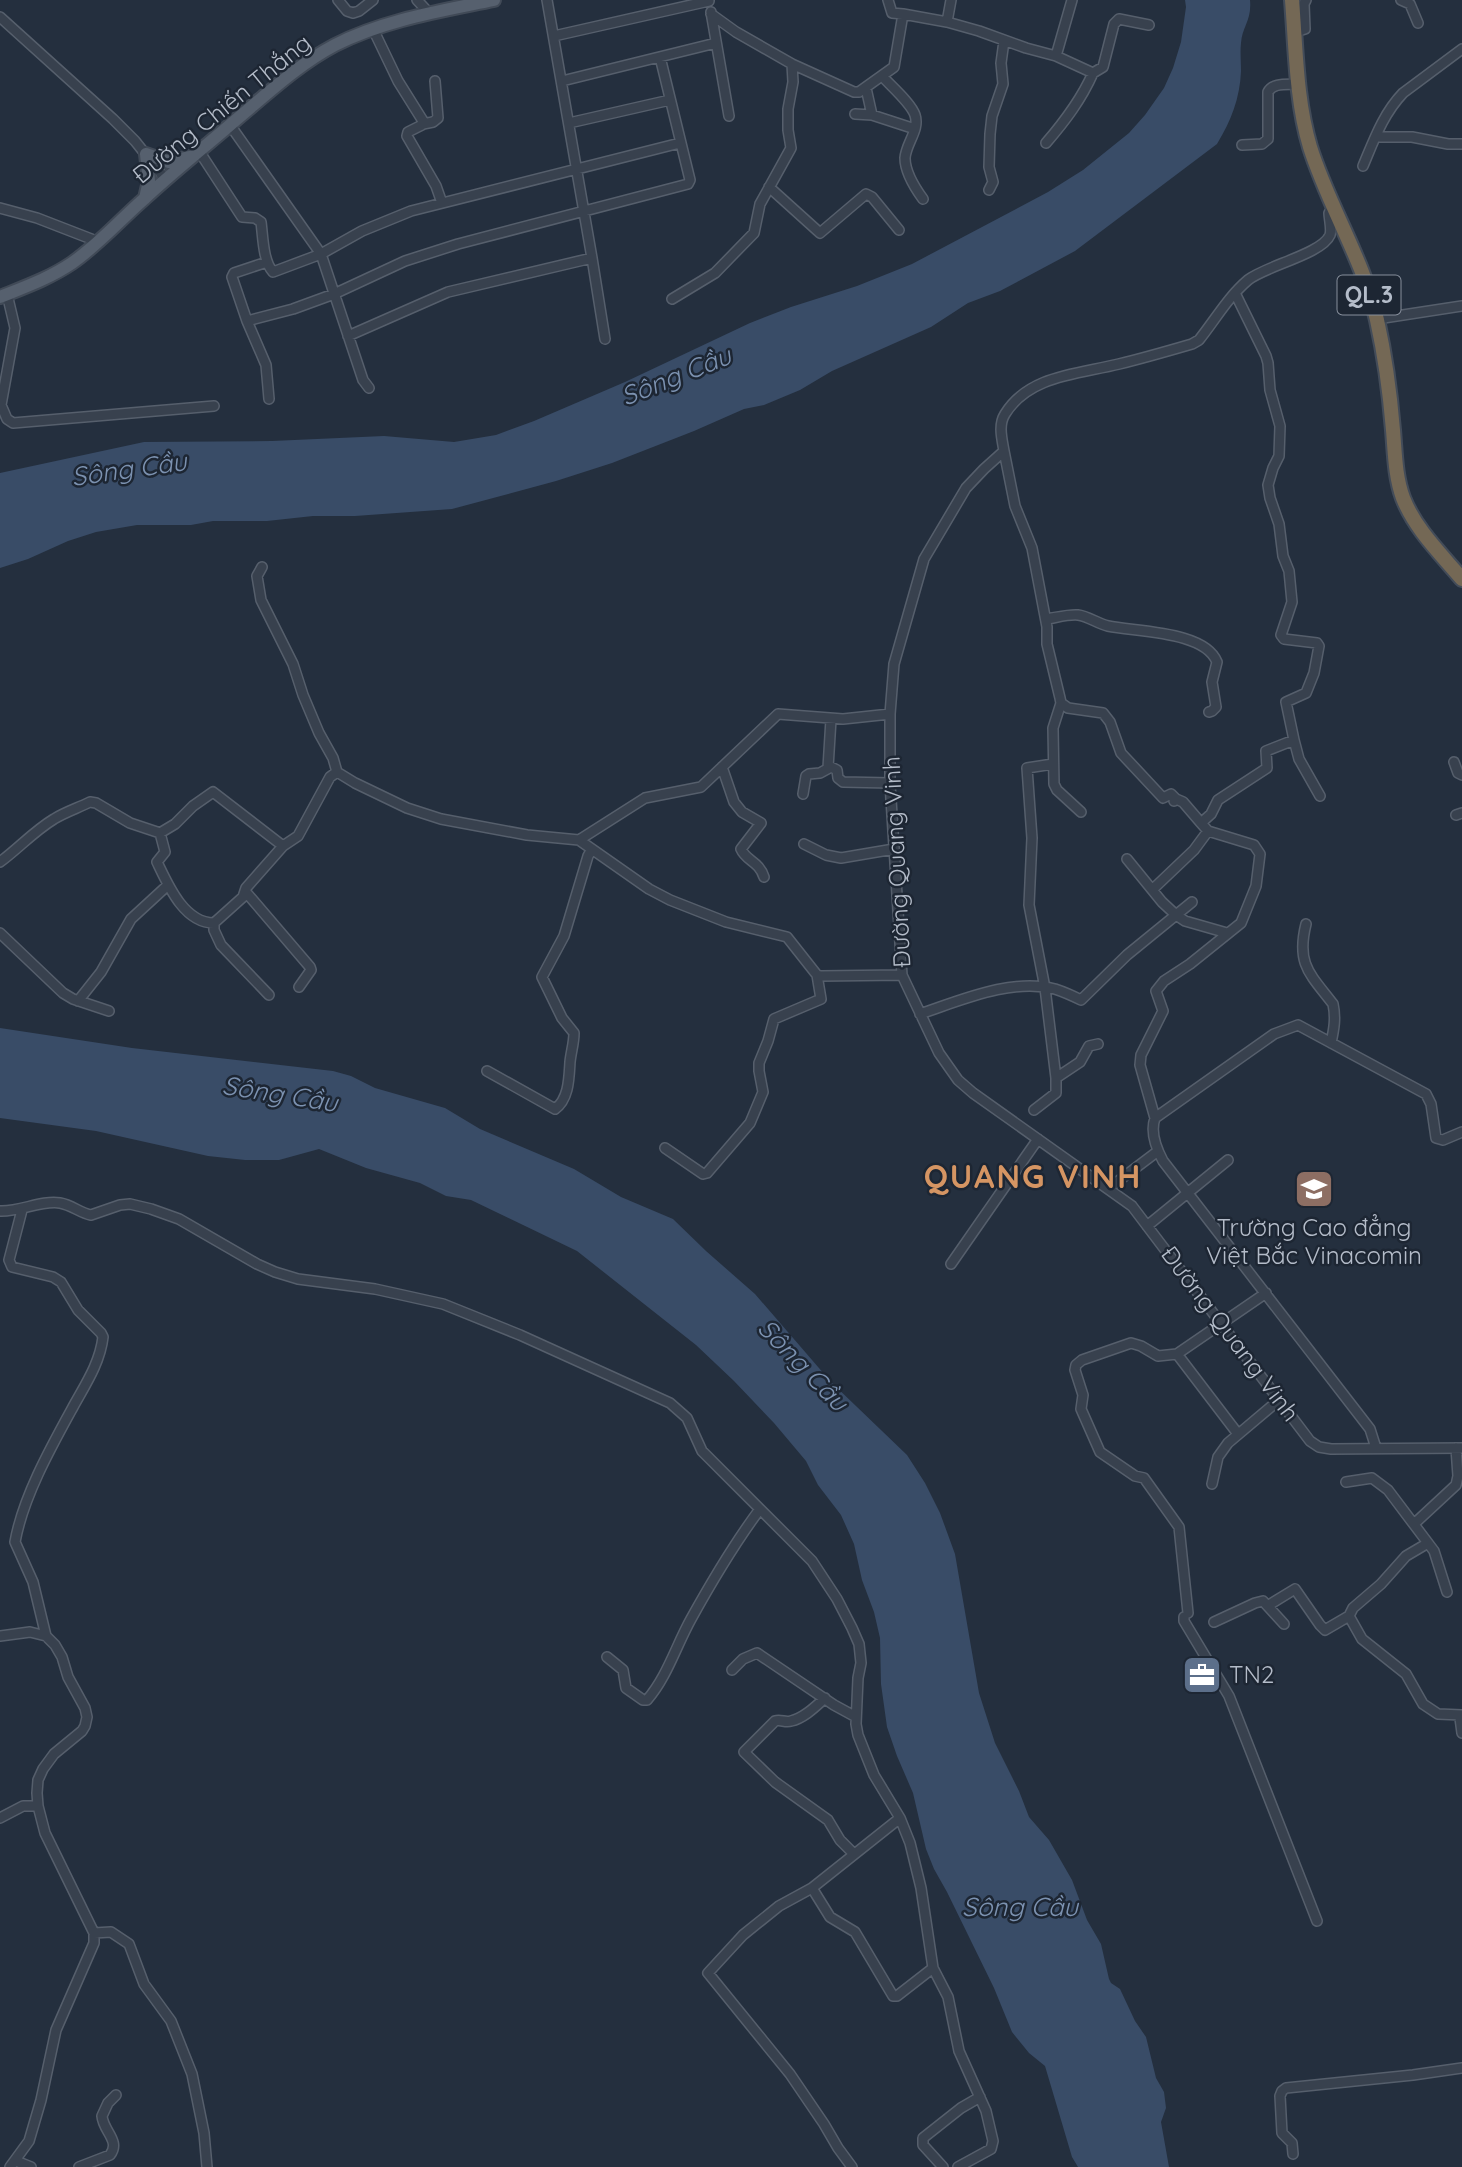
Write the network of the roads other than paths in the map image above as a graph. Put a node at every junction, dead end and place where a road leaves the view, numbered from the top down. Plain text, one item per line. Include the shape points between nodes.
1 (338, 0) edge
2 (373, 0) edge
3 (418, 0) edge
4 (494, 0) edge
5 (547, 0) edge
6 (888, 0) edge
7 (951, 0) edge
8 (1072, 0) edge
9 (1292, 0) edge
10 (1306, 0) edge
11 (1401, 0) edge
12 (709, 1) edge
13 (429, 13) junction
14 (711, 14) junction
15 (903, 14) junction
16 (0, 17) edge
17 (947, 22) junction
18 (1418, 23) dead end
19 (1149, 25) dead end
20 (373, 29) junction
21 (1295, 32) junction
22 (554, 36) junction
23 (1004, 41) junction
24 (716, 43) junction
25 (1462, 49) edge
26 (1056, 56) junction
27 (660, 57) junction
28 (792, 64) junction
29 (1093, 73) junction
30 (882, 76) junction
31 (562, 81) junction
32 (435, 82) dead end
33 (1299, 84) junction
34 (866, 88) junction
35 (670, 100) junction
36 (855, 114) dead end
37 (872, 115) junction
38 (729, 116) dead end
39 (569, 123) junction
40 (423, 124) junction
41 (230, 125) junction
42 (915, 129) junction
43 (1376, 137) junction
44 (680, 143) junction
45 (1046, 143) dead end
46 (1462, 144) edge
47 (1242, 145) dead end
48 (146, 154) junction
49 (196, 154) junction
50 (1363, 166) dead end
51 (577, 170) junction
52 (166, 180) junction
53 (769, 187) junction
54 (989, 190) dead end
55 (145, 198) junction
56 (923, 199) dead end
57 (442, 203) junction
58 (1334, 206) junction
59 (0, 208) edge
60 (584, 211) junction
61 (899, 230) dead end
62 (99, 242) junction
63 (321, 254) junction
64 (593, 258) junction
65 (267, 262) junction
66 (1235, 293) junction
67 (334, 294) junction
68 (4, 295) edge
69 (672, 299) dead end
70 (1462, 306) edge
71 (1377, 319) junction
72 (247, 321) junction
73 (348, 336) junction
74 (605, 339) dead end
75 (369, 388) dead end
76 (269, 398) dead end
77 (214, 405) dead end
78 (1004, 451) junction
79 (262, 567) dead end
80 (1462, 579) edge
81 (1046, 619) junction
82 (1061, 703) junction
83 (1209, 712) dead end
84 (890, 714) junction
85 (831, 719) junction
86 (1294, 740) junction
87 (1454, 762) dead end
88 (1053, 764) junction
89 (722, 767) junction
90 (828, 768) junction
91 (337, 772) junction
92 (1462, 775) edge
93 (890, 783) junction
94 (803, 794) dead end
95 (1321, 796) dead end
96 (1081, 812) dead end
97 (1205, 827) junction
98 (160, 833) junction
99 (579, 840) junction
100 (804, 844) dead end
101 (283, 846) junction
102 (592, 849) junction
103 (894, 849) junction
104 (1127, 859) dead end
105 (0, 862) edge
106 (764, 877) dead end
107 (168, 885) junction
108 (1153, 889) junction
109 (245, 891) junction
110 (1192, 902) dead end
111 (1176, 915) junction
112 (214, 923) junction
113 (1306, 924) dead end
114 (0, 933) edge
115 (1227, 933) junction
116 (817, 975) junction
117 (902, 975) junction
118 (299, 987) dead end
119 (1045, 988) junction
120 (269, 995) dead end
121 (78, 1000) junction
122 (109, 1011) dead end
123 (920, 1014) junction
124 (1331, 1042) junction
125 (1098, 1044) dead end
126 (487, 1070) dead end
127 (1056, 1078) junction
128 (1034, 1110) dead end
129 (1155, 1118) junction
130 (1462, 1132) edge
131 (1038, 1139) junction
132 (665, 1148) dead end
133 (1158, 1151) junction
134 (1228, 1160) dead end
135 (1109, 1188) junction
136 (1189, 1194) junction
137 (22, 1210) junction
138 (0, 1211) edge
139 (1147, 1226) junction
140 (951, 1264) dead end
141 (1266, 1293) junction
142 (1222, 1325) junction
143 (1177, 1354) junction
144 (1279, 1400) junction
145 (1238, 1434) junction
146 (1376, 1448) junction
147 (1459, 1448) edge
148 (1346, 1482) dead end
149 (1212, 1484) dead end
150 (760, 1509) junction
151 (1414, 1524) junction
152 (1428, 1543) junction
153 (1447, 1592) dead end
154 (1269, 1605) junction
155 (1349, 1616) junction
156 (1214, 1622) dead end
157 (1284, 1624) dead end
158 (0, 1636) edge
159 (46, 1636) junction
160 (607, 1657) dead end
161 (733, 1670) dead end
162 (825, 1698) junction
163 (1462, 1715) edge
164 (856, 1717) junction
165 (1462, 1733) edge
166 (38, 1807) junction
167 (0, 1818) edge
168 (900, 1818) junction
169 (854, 1854) junction
170 (812, 1888) junction
171 (1317, 1921) dead end
172 (94, 1933) junction
173 (933, 1968) junction
174 (1462, 2068) edge
175 (116, 2095) dead end
176 (979, 2097) junction
177 (1293, 2154) dead end
178 (13, 2164) edge
179 (31, 2167) edge
180 (79, 2167) edge
181 (207, 2167) edge
182 (852, 2167) edge
183 (943, 2167) edge
184 (958, 2167) edge

1 - 2 street via 352,13
3 - 13 street
4 - 13 main road, Đường Chiến Thắng
5 - 22 street
6 - 15 street via 892,13
7 - 17 street
8 - 26 street
9 - 21 highway, QL.3
10 - 21 street via 1305,29
11 - 18 street via 1410,4
12 - 14 street
12 - 22 street
13 - 20 main road, Đường Chiến Thắng
14 - 24 street
14 - 28 street
15 - 17 street
15 - 30 street via 894,67
16 - 48 street
17 - 23 street
19 - 29 street via 1119,19 1103,67
20 - 40 street
20 - 41 main road, Đường Chiến Thắng via 307,62
21 - 33 highway, QL.3
22 - 31 street
23 - 26 street
23 - 54 street via 1003,85 990,134 993,182
24 - 27 street
24 - 38 street
25 - 43 street via 1403,93
26 - 29 street
27 - 31 street
27 - 35 street
28 - 34 street via 855,92
28 - 53 street via 791,148
29 - 45 street via 1081,99
30 - 34 street
30 - 42 street via 912,109
31 - 39 street
32 - 40 street via 439,118
33 - 47 street via 1270,89 1268,139 1262,144
33 - 58 highway, QL.3 via 1311,148
34 - 37 street
35 - 39 street
35 - 44 street
36 - 37 street
37 - 42 street
39 - 51 street
40 - 57 street via 407,136
41 - 49 main road, Đường Chiến Thắng
41 - 63 street
42 - 56 street via 905,159
43 - 46 street via 1412,136
43 - 50 street
44 - 51 street
44 - 60 street via 690,183
48 - 49 main road via 169,162
48 - 52 street
48 - 55 main road via 149,181
49 - 52 main road, Đường Chiến Thắng
49 - 65 street via 242,217 261,222
51 - 57 street
51 - 60 street
52 - 55 main road, Đường Chiến Thắng
53 - 61 street via 820,233 866,194
53 - 69 street via 752,238 715,273
55 - 62 main road, Đường Chiến Thắng
57 - 63 street via 362,231
58 - 66 street via 1325,240 1251,277
58 - 71 highway, QL.3
59 - 62 street
60 - 64 street
60 - 67 street via 405,261
62 - 68 main road, Đường Chiến Thắng via 58,271
63 - 65 street via 273,272
63 - 67 street
64 - 73 street via 448,292
64 - 74 street
65 - 72 street via 232,274
66 - 78 street via 1192,344 1036,386 1004,415
66 - 86 street via 1269,363 1270,390 1280,426 1279,456 1268,485 1292,602 1281,635 1319,646 1306,693 1286,702
67 - 72 street
67 - 73 street
68 - 77 street via 15,328 1,405 13,423
70 - 71 street
71 - 80 highway, QL.3 via 1404,499 1425,535
72 - 76 street via 266,365
73 - 75 street
78 - 81 street via 1016,506 1032,548
78 - 84 street, Đường Quang Vinh via 967,488 924,559 894,664
79 - 91 street via 257,576 261,600
81 - 82 street via 1046,644
81 - 83 street via 1081,616 1106,626 1181,637 1212,652 1217,662 1212,685 1216,707
82 - 88 street via 1053,728
82 - 97 street via 1103,713 1121,753 1163,798 1171,794 1183,802
84 - 85 street
84 - 93 street, Đường Quang Vinh
85 - 89 street via 778,714
85 - 90 street
86 - 95 street via 1299,759
86 - 97 street via 1266,751 1267,768 1219,800
87 - 92 street
88 - 96 street via 1055,787
88 - 119 street via 1027,768 1032,838 1029,905
89 - 99 street via 701,787 645,798
89 - 106 street via 734,802 761,822 741,849 761,867
90 - 93 street via 835,768 843,782
90 - 94 street via 806,776
91 - 99 street via 407,808 441,819
91 - 101 street via 298,836
93 - 103 street, Đường Quang Vinh
97 - 108 street via 1194,850
97 - 115 street via 1255,845 1260,854 1247,912
98 - 101 street via 213,792
98 - 105 street via 90,803 55,818
98 - 107 street via 165,852 157,862
99 - 102 street
100 - 103 street via 841,859
101 - 109 street
102 - 116 street via 670,900 726,922 787,937
102 - 126 street via 564,936 542,977 574,1033 570,1075 559,1107 555,1109
103 - 117 street, Đường Quang Vinh
104 - 108 street
107 - 112 street via 187,911
107 - 121 street via 131,919 101,972
108 - 111 street
109 - 112 street
109 - 118 street via 310,967
110 - 111 street
111 - 115 street
111 - 119 street via 1081,1000
112 - 120 street via 220,945
113 - 124 street via 1301,941 1305,965 1335,1012
114 - 121 street via 55,986
115 - 129 street via 1156,991 1163,1011 1140,1065
116 - 117 street
116 - 132 street via 821,999 774,1020 759,1063 763,1092 748,1128 703,1174
117 - 123 street, Đường Quang Vinh
119 - 123 street via 1016,987 977,995
119 - 127 street
121 - 122 street
123 - 131 street, Đường Quang Vinh via 958,1080
124 - 129 street via 1302,1026 1288,1027
124 - 130 street via 1426,1094 1436,1138 1443,1140
125 - 127 street via 1089,1046 1080,1062
127 - 128 street via 1056,1093
129 - 133 street
131 - 135 street, Đường Quang Vinh
131 - 140 street
133 - 135 street
133 - 136 street
134 - 136 street
135 - 139 street, Đường Quang Vinh via 1132,1206
136 - 139 street
136 - 141 street
137 - 138 street
137 - 150 street via 45,1203 60,1203 91,1215 130,1204 151,1209 179,1219 275,1272 443,1304 520,1335 679,1409 702,1451
137 - 159 street via 9,1260 12,1267 61,1282 103,1338 89,1378 31,1493 15,1542 33,1582
139 - 142 street, Đường Quang Vinh
141 - 142 street
141 - 146 street via 1370,1429
142 - 143 street
142 - 144 street, Đường Quang Vinh
143 - 145 street
143 - 171 street via 1158,1356 1136,1343 1126,1343 1082,1360 1075,1370 1083,1395 1081,1409 1100,1452 1144,1478 1178,1524 1184,1621 1229,1696
144 - 145 street
144 - 146 street, Đường Quang Vinh via 1319,1447
145 - 149 street via 1218,1457
146 - 147 street, Đường Quang Vinh
147 - 151 street via 1456,1485
148 - 151 street via 1380,1481
150 - 160 street via 737,1540 647,1700 628,1691 623,1670
150 - 164 street via 812,1561 852,1628 861,1663
151 - 152 street
152 - 153 street
152 - 155 street via 1406,1556
154 - 155 street via 1295,1589 1325,1630
154 - 156 street via 1259,1601
154 - 157 street
155 - 163 street via 1362,1639 1406,1674 1423,1703 1438,1714
158 - 159 street via 30,1632
159 - 166 street via 62,1657 87,1717 82,1731 43,1769 38,1780
161 - 162 street via 757,1653
162 - 164 street
162 - 169 street via 790,1722 775,1721 744,1752 775,1782 828,1820
163 - 165 street
164 - 168 street via 874,1775
166 - 167 street via 23,1806
166 - 172 street
168 - 169 street
168 - 173 street via 916,1866
169 - 170 street
170 - 173 street via 830,1917 855,1932 893,1996
170 - 182 street via 779,1906 743,1935 708,1973 790,2074
172 - 178 street via 94,1943 56,2030 29,2141
172 - 181 street via 108,1932 129,1944 144,1984 171,2021 192,2074
173 - 176 street via 948,1997 959,2052
174 - 177 street via 1286,2088 1280,2096 1282,2133 1292,2143
175 - 180 street via 102,2116 113,2139 113,2151
176 - 183 street via 923,2138 923,2145
176 - 184 street via 993,2145
178 - 179 street

